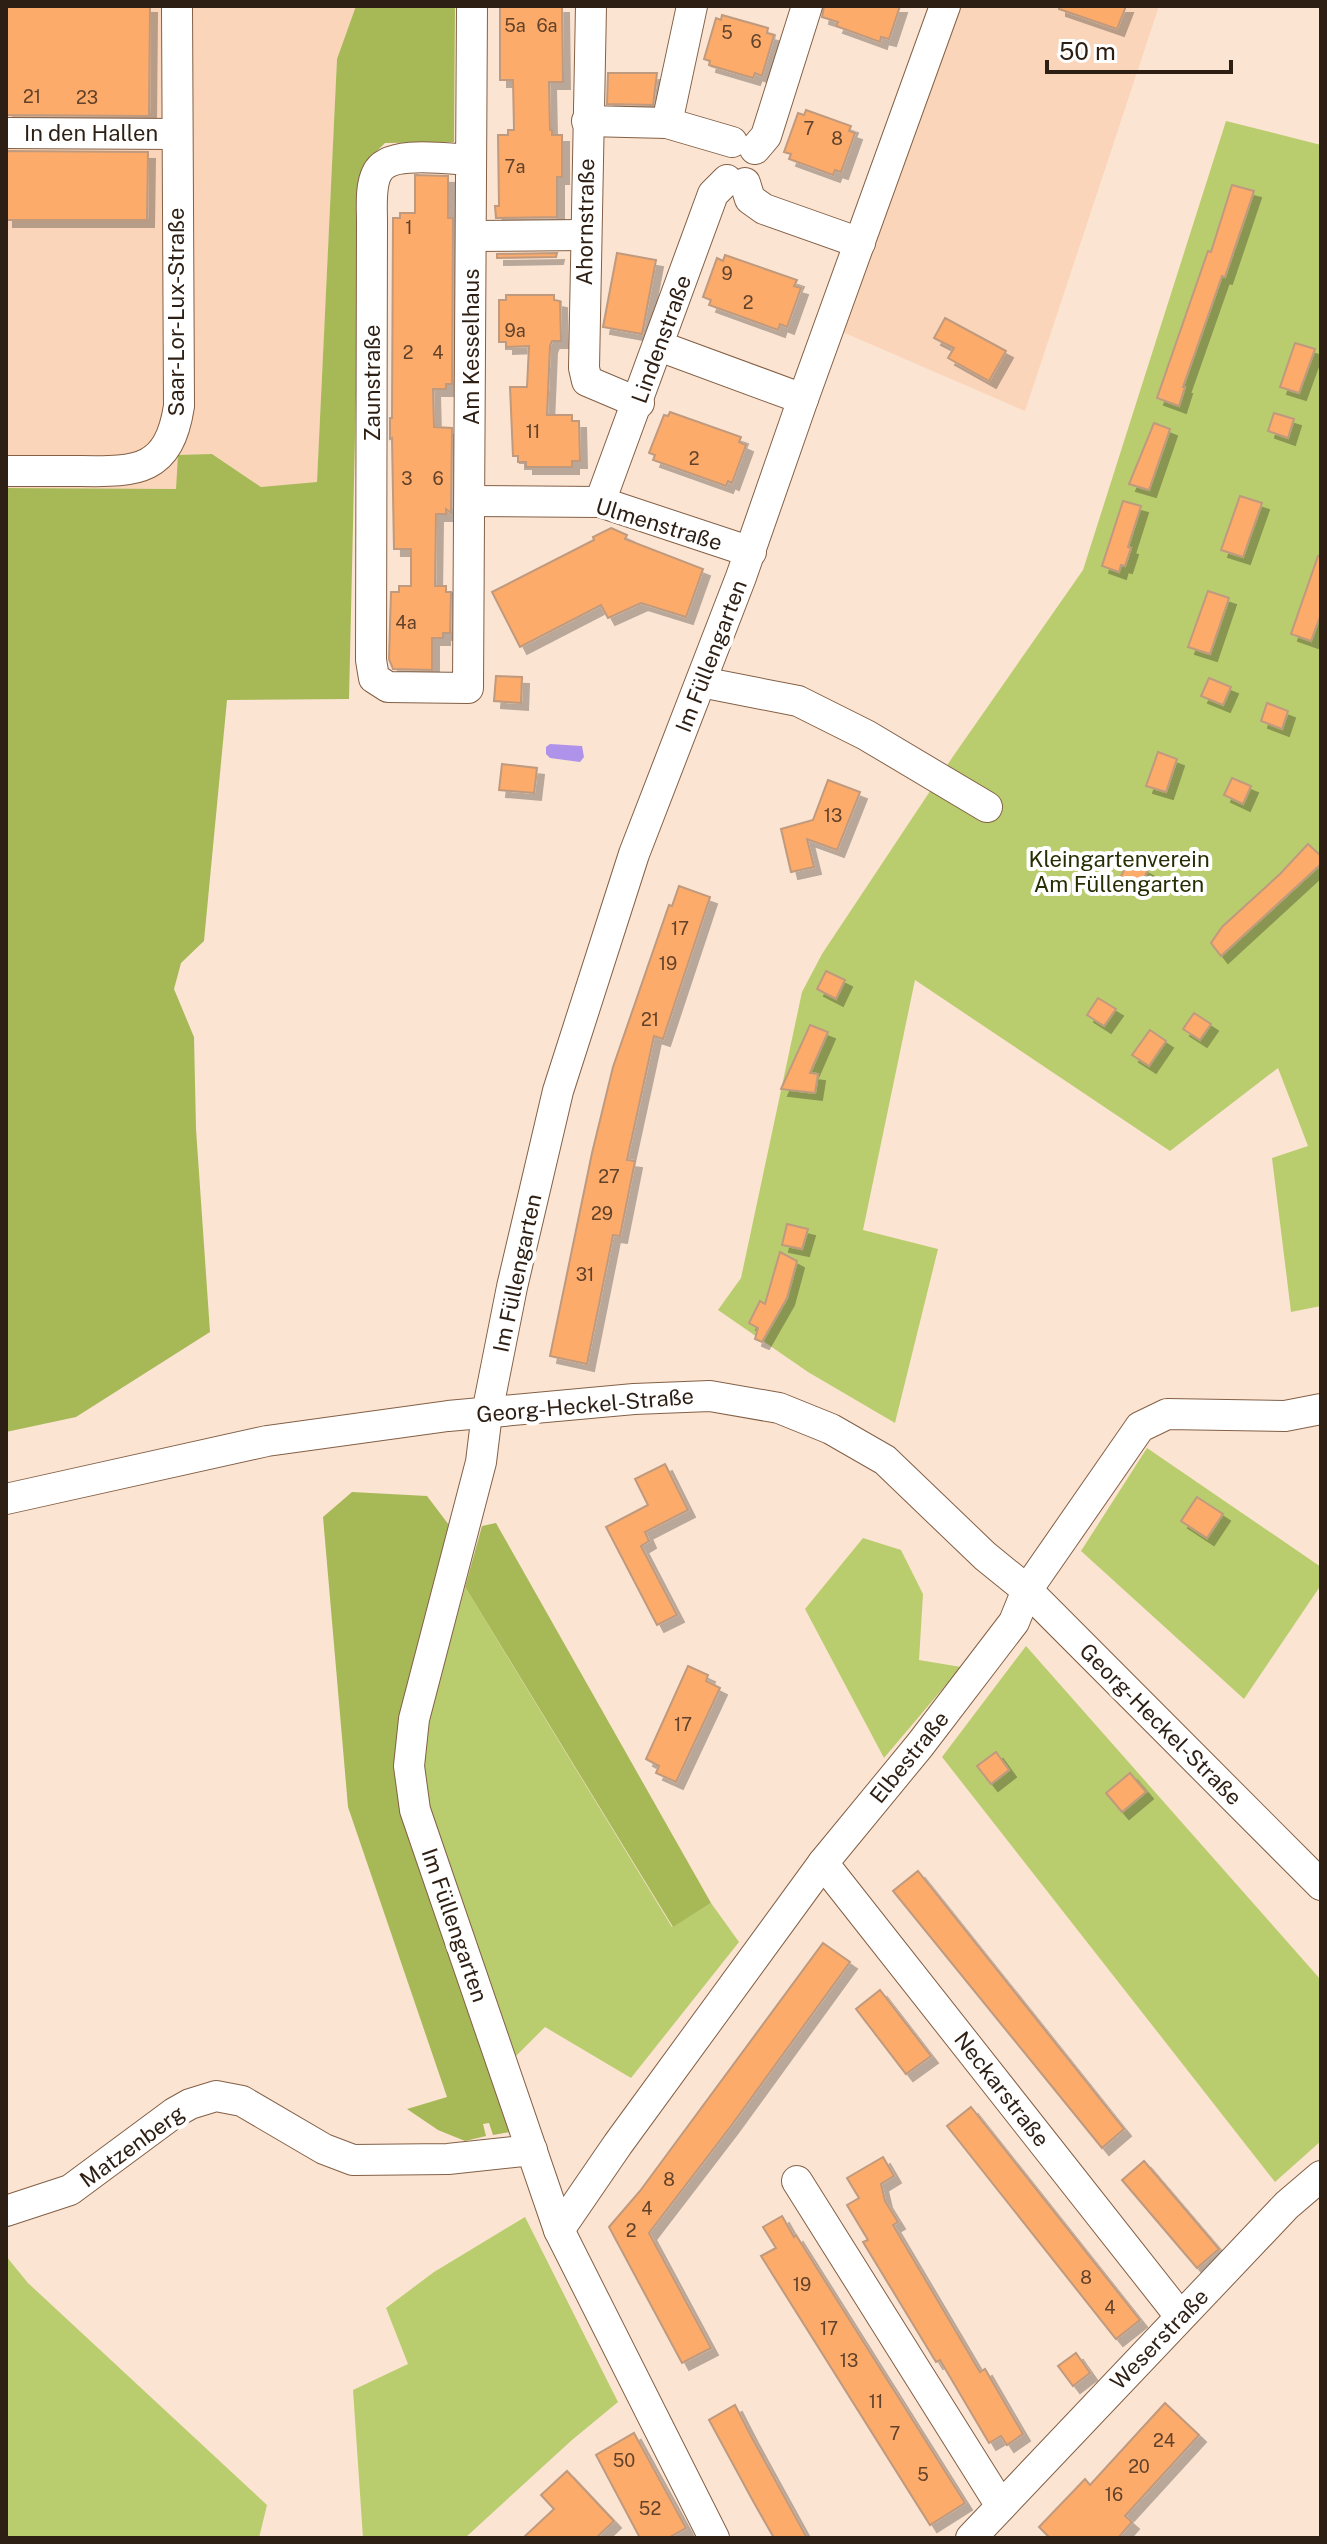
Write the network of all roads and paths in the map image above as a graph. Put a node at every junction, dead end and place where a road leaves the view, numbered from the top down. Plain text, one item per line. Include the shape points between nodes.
1 (177, 6) edge
2 (472, 6) edge
3 (591, 6) edge
4 (692, 6) edge
5 (807, 6) edge
6 (945, 6) edge
7 (587, 121) junction
8 (667, 123) junction
9 (6, 133) edge
10 (177, 134) junction
11 (744, 145) junction
12 (471, 160) junction
13 (736, 182) junction
14 (584, 235) junction
15 (472, 236) junction
16 (860, 243) junction
17 (659, 346) junction
18 (803, 399) junction
19 (639, 403) junction
20 (6, 471) edge
21 (471, 501) junction
22 (600, 502) junction
23 (751, 552) junction
24 (701, 682) junction
25 (468, 688) joint
26 (987, 807) dead end
27 (1321, 1409) edge
28 (487, 1413) junction
29 (6, 1499) edge
30 (1027, 1590) junction
31 (823, 1863) junction
32 (1321, 1885) edge
33 (532, 2150) junction
34 (1321, 2176) edge
35 (797, 2181) dead end
36 (6, 2211) edge
37 (559, 2230) junction
38 (1180, 2316) junction
39 (1001, 2506) junction
40 (714, 2538) edge
41 (971, 2538) edge

1 - 10 street, Saar-Lor-Lux-Straße
2 - 12 street, Am Kesselhaus
3 - 7 street, Ahornstraße
4 - 8 street
5 - 11 street via 766,136
6 - 16 street, Im Füllengarten
7 - 8 street
7 - 14 street, Ahornstraße
8 - 11 street
9 - 10 street, In den Hallen
10 - 20 street, Saar-Lor-Lux-Straße via 175,431 155,459 140,468
11 - 13 street via 722,149 718,160 719,171
12 - 15 street, Am Kesselhaus
12 - 25 street, Zaunstraße via 385,162 376,173 372,222 374,678 388,687
13 - 16 street via 764,209
13 - 17 street, Lindenstraße via 713,194
14 - 15 street
14 - 19 street, Ahornstraße via 587,381
15 - 21 street, Am Kesselhaus
16 - 18 street, Im Füllengarten
17 - 18 street
17 - 19 street, Lindenstraße
18 - 23 street, Im Füllengarten
19 - 22 street, Lindenstraße
21 - 22 street, Ulmenstraße
21 - 25 street, Am Kesselhaus
22 - 23 street, Ulmenstraße
23 - 24 street, Im Füllengarten
24 - 26 street via 798,701
24 - 28 street, Im Füllengarten via 634,854 558,1091
27 - 30 street, Elbestraße via 1285,1416 1167,1414 1140,1427
28 - 29 street, Georg-Heckel-Straße via 267,1441
28 - 30 street, Georg-Heckel-Straße via 710,1396 779,1408 831,1429 885,1460
28 - 33 street, Im Füllengarten via 481,1462 414,1719 409,1766 415,1810
30 - 31 street, Elbestraße via 1014,1622
30 - 32 street, Georg-Heckel-Straße
31 - 37 street, Elbestraße
31 - 38 street, Neckarstraße
33 - 36 street, Matzenberg via 448,2159 353,2160 242,2101 216,2096 174,2113 70,2190
33 - 37 street, Im Füllengarten
34 - 38 street, Weserstraße
35 - 39 street
37 - 40 street, Im Füllengarten
38 - 39 street, Weserstraße
39 - 41 street, Weserstraße

